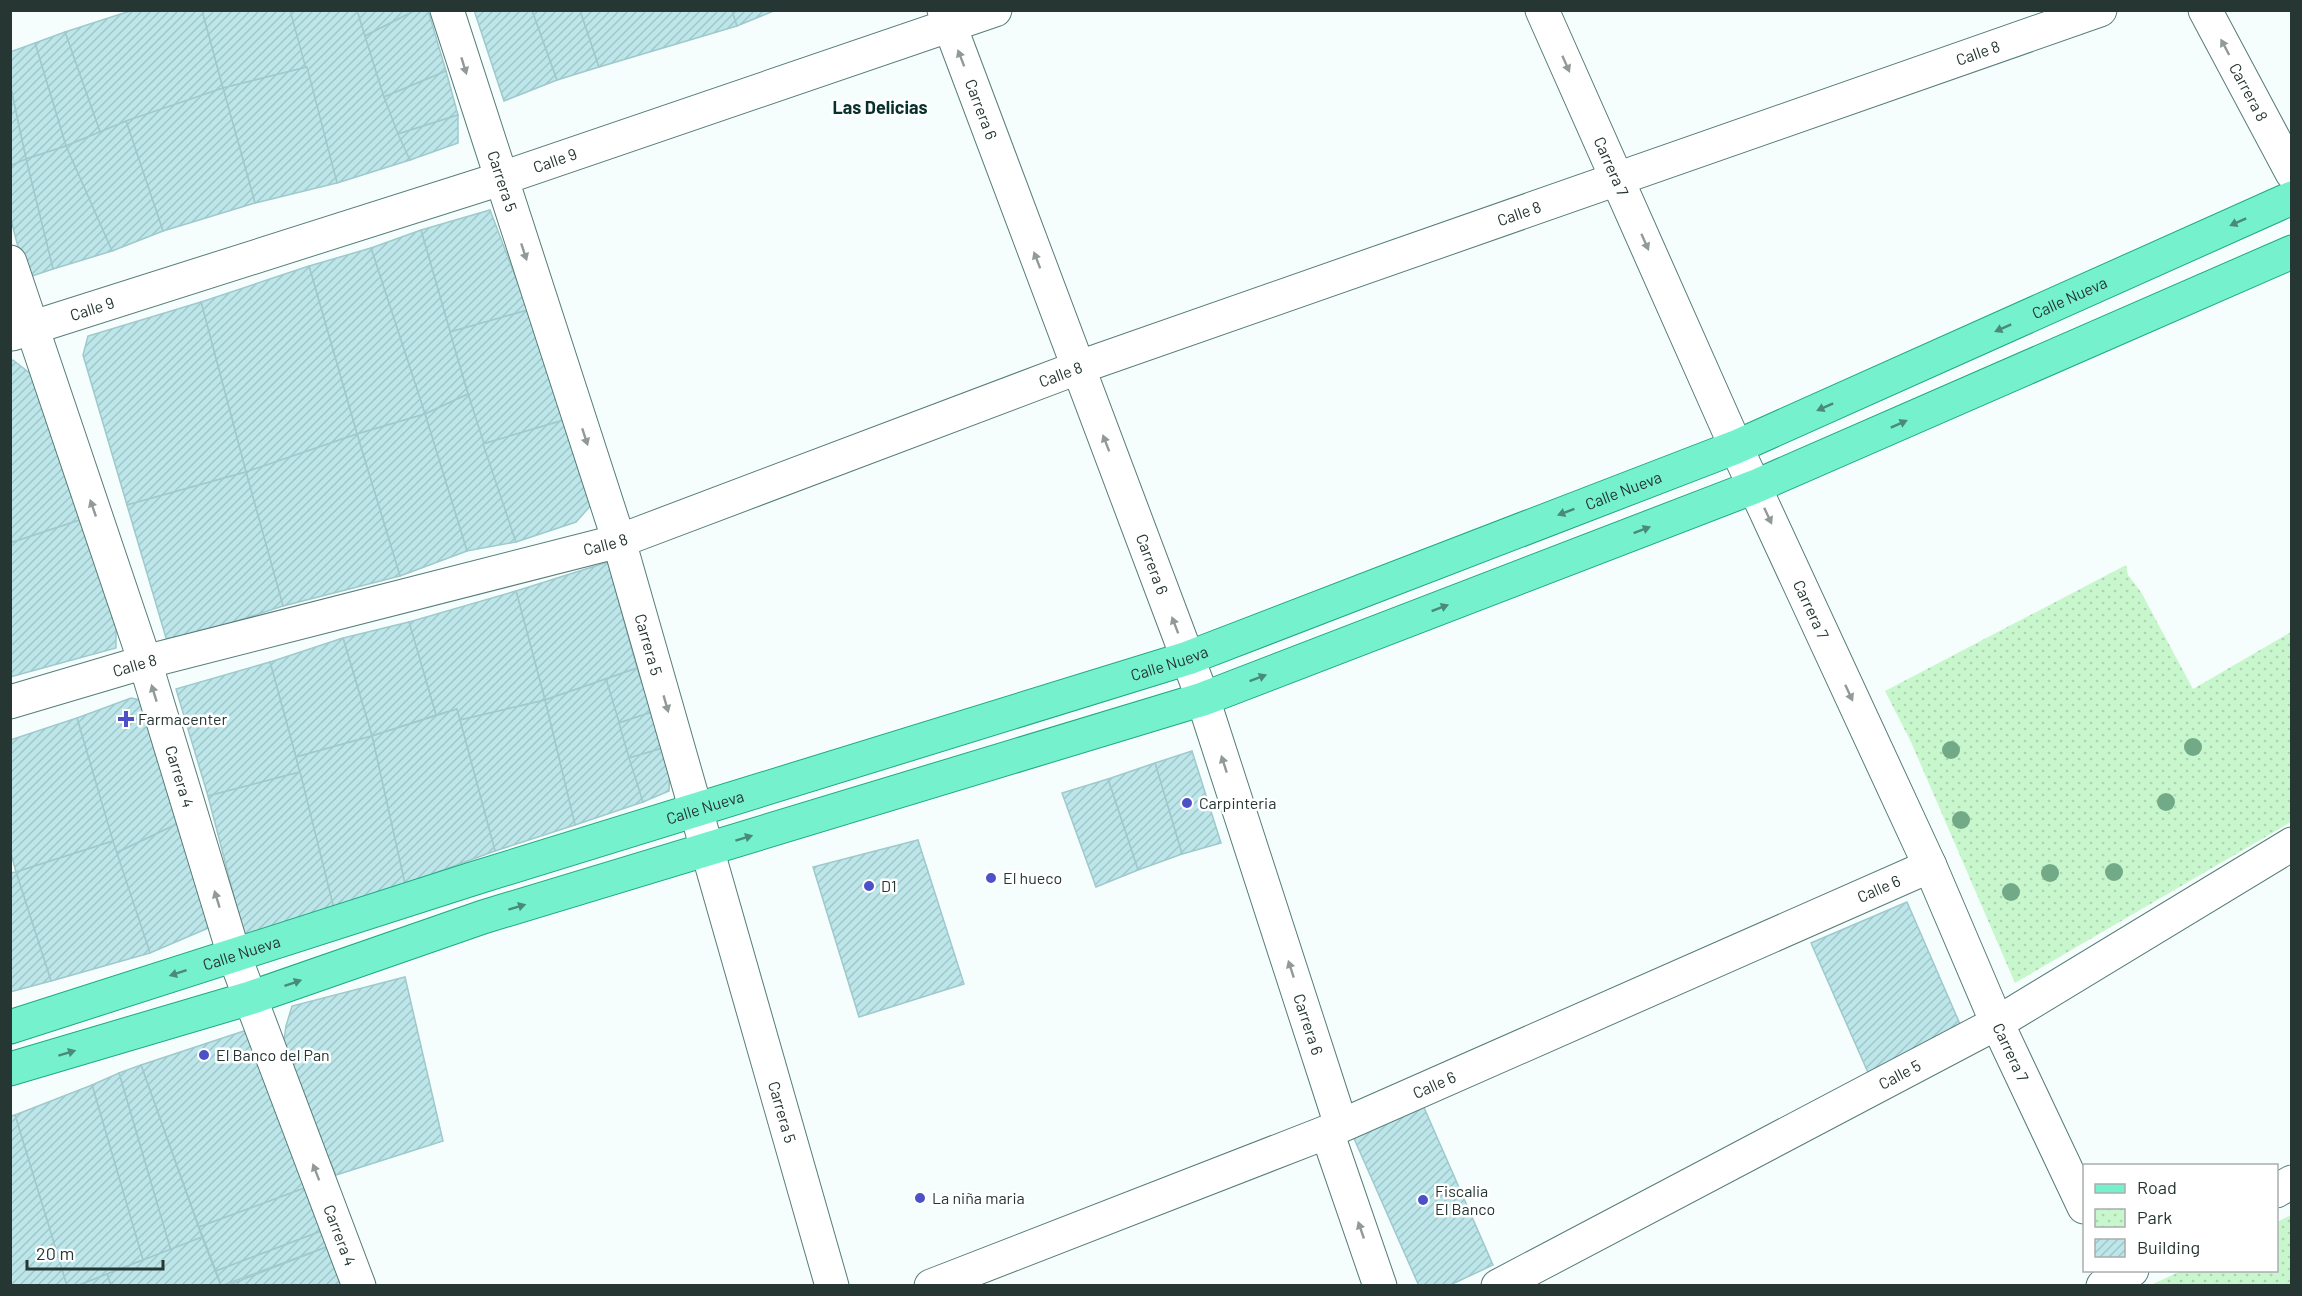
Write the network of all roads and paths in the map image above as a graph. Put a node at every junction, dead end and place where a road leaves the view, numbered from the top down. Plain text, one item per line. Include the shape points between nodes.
1 (447, 10) edge
2 (995, 10) edge
3 (1542, 10) edge
4 (2100, 10) edge
5 (2205, 10) edge
6 (946, 18) edge
7 (2292, 173) edge
8 (500, 179) junction
9 (1617, 180) junction
10 (2292, 198) edge
11 (2292, 252) edge
12 (10, 262) edge
13 (21, 332) edge
14 (1077, 368) junction
15 (1736, 447) junction
16 (1754, 487) junction
17 (619, 541) junction
18 (1188, 658) junction
19 (145, 662) junction
20 (1203, 699) junction
21 (10, 702) edge
22 (696, 810) junction
23 (2292, 844) edge
24 (708, 849) junction
25 (1929, 866) junction
26 (472, 879) junction
27 (483, 917) junction
28 (234, 955) junction
29 (249, 998) junction
30 (1997, 1023) junction
31 (10, 1027) edge
32 (10, 1069) edge
33 (1334, 1128) junction
34 (2292, 1182) edge
35 (2278, 1190) edge
36 (2083, 1203) edge
37 (359, 1286) edge
38 (832, 1286) edge
39 (931, 1286) edge
40 (1380, 1286) edge
41 (1498, 1286) edge

1 -> 8 street, Carrera 5
2 - 6 street, Calle 9
3 -> 9 street, Carrera 7
4 - 9 street, Calle 8
7 -> 5 street, Carrera 8
6 - 8 street, Calle 9
14 -> 6 street, Carrera 6
8 - 13 street, Calle 9
8 -> 17 street, Carrera 5
9 - 14 street, Calle 8
9 -> 15 street, Carrera 7
10 -> 15 main road, Calle Nueva
16 -> 11 main road
12 - 13 street, Carrera 4
19 -> 13 street, Carrera 4
14 - 17 street, Calle 8
18 -> 14 street, Carrera 6
15 - 16 street, Carrera 7
15 -> 18 main road, Calle Nueva
20 -> 16 main road
16 -> 25 street, Carrera 7
17 - 19 street, Calle 8
17 -> 22 street, Carrera 5
18 - 20 street, Carrera 6
18 - 22 main road, Calle Nueva
19 - 21 street, Calle 8
28 -> 19 street, Carrera 4
24 -> 20 main road
33 -> 20 street, Carrera 6
22 - 24 street, Carrera 5
22 - 26 main road, Calle Nueva
23 - 30 street, Calle 5
27 -> 24 main road
24 - 38 street, Carrera 5
25 - 30 street, Carrera 7
25 - 33 street, Calle 6
26 - 27 main road
26 - 28 main road, Calle Nueva
29 -> 27 main road
28 - 29 street, Carrera 4
28 -> 31 main road, Calle Nueva
32 -> 29 main road
37 -> 29 street, Carrera 4
30 - 36 street, Carrera 7
30 - 41 street, Calle 5
33 - 39 street, Calle 6
40 -> 33 street, Carrera 6
34 - 35 street

